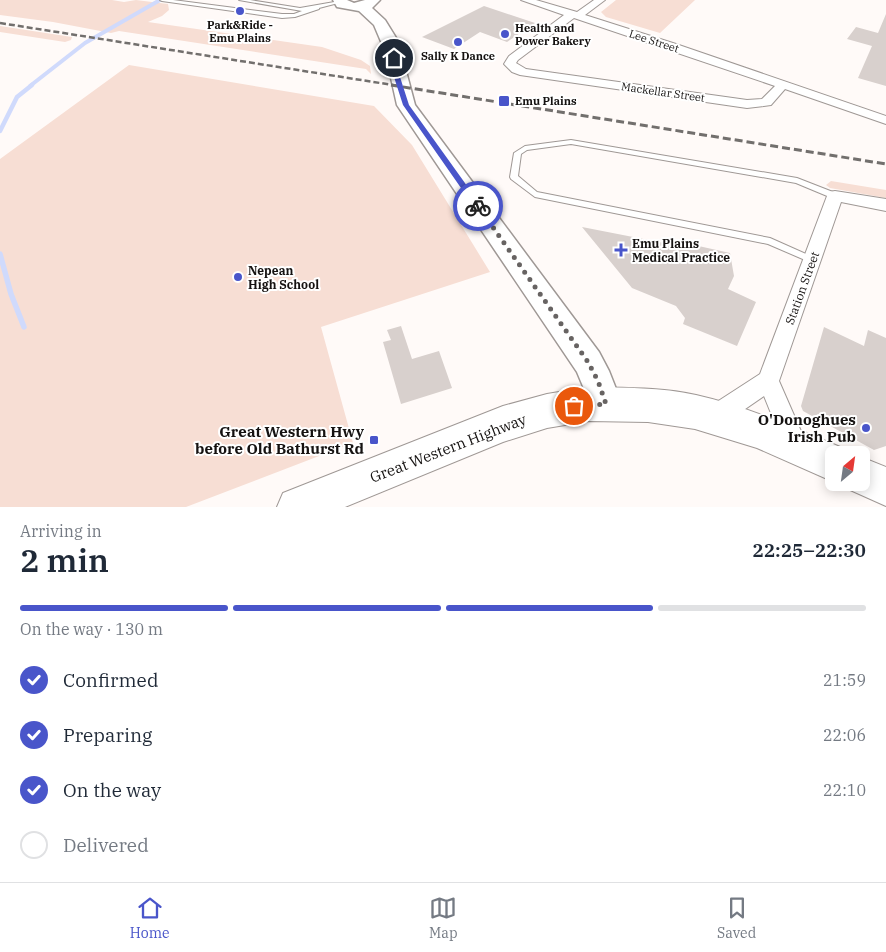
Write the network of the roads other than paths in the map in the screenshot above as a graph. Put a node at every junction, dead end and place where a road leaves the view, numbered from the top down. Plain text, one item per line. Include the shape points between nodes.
1 (162, 0) edge
2 (208, 0) edge
3 (241, 0) edge
4 (526, 0) edge
5 (600, 0) edge
6 (187, 2) edge
7 (354, 2) edge
8 (209, 6) junction
9 (317, 8) junction
10 (575, 15) junction
11 (782, 85) junction
12 (886, 120) edge
13 (835, 196) junction
14 (886, 205) edge
15 (812, 260) junction
16 (768, 381) junction
17 (606, 404) junction
18 (714, 417) junction
19 (796, 446) junction
20 (825, 460) edge
21 (870, 480) edge
22 (886, 487) edge
23 (297, 507) edge

1 - 6 lane
2 - 8 lane
3 - 9 lane via 300,10
4 - 10 street, Lee Street
5 - 10 street
6 - 8 lane
7 - 9 lane
7 - 17 main road via 380,24 390,42 406,105 588,362
8 - 9 lane via 282,16
10 - 11 street, Lee Street
10 - 11 street, Mackellar Street via 513,58 510,64 524,72 747,104 766,102
11 - 12 street
13 - 14 street
13 - 15 street, Station Street
13 - 15 lane via 790,180 571,142 525,148 518,153 514,177 535,194 775,242
15 - 16 street, Station Street
16 - 18 street
16 - 19 street
17 - 18 highway, Great Western Highway via 648,405
17 - 23 highway, Great Western Highway via 547,410 503,424
18 - 19 highway, Great Western Highway
19 - 20 highway, Great Western Highway
21 - 22 highway

